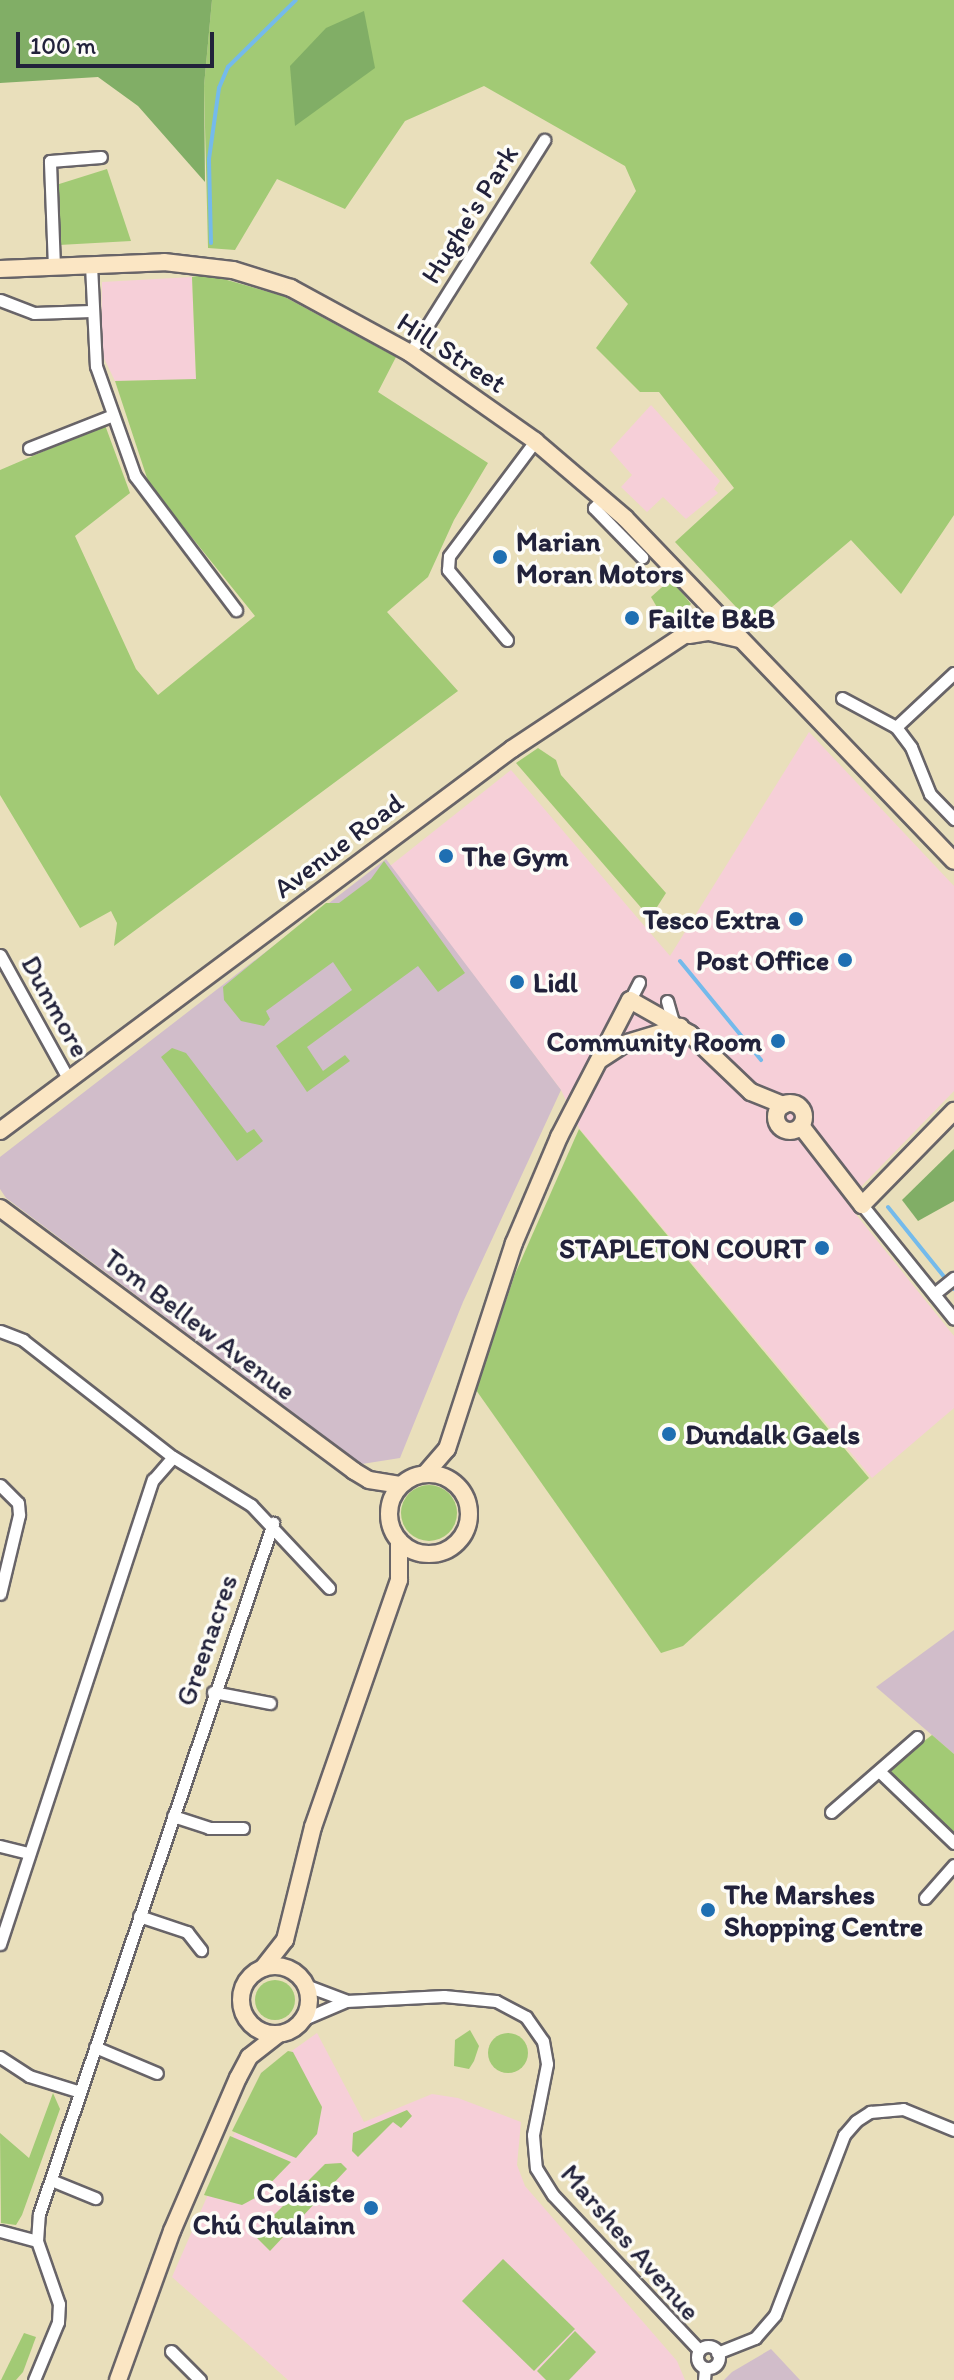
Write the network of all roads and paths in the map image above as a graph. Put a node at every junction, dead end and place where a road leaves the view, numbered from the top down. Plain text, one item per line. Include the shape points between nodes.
1 (544, 140) dead end
2 (101, 157) dead end
3 (91, 265) junction
4 (54, 267) junction
5 (0, 269) edge
6 (0, 300) edge
7 (91, 311) junction
8 (410, 353) junction
9 (113, 415) junction
10 (535, 441) junction
11 (29, 448) dead end
12 (604, 498) junction
13 (642, 557) dead end
14 (236, 610) dead end
15 (716, 614) junction
16 (685, 636) junction
17 (507, 640) dead end
18 (742, 640) junction
19 (954, 673) edge
20 (842, 698) dead end
21 (896, 727) junction
22 (954, 819) edge
23 (954, 861) edge
24 (0, 955) edge
25 (639, 982) dead end
26 (630, 1000) junction
27 (667, 1001) dead end
28 (677, 1025) junction
29 (600, 1060) junction
30 (69, 1080) junction
31 (751, 1092) junction
32 (783, 1105) junction
33 (954, 1111) edge
34 (777, 1122) junction
35 (801, 1126) junction
36 (0, 1131) edge
37 (862, 1205) junction
38 (0, 1208) edge
39 (946, 1284) edge
40 (954, 1319) edge
41 (0, 1331) edge
42 (447, 1449) junction
43 (173, 1457) junction
44 (426, 1473) junction
45 (369, 1480) junction
46 (453, 1482) junction
47 (0, 1485) edge
48 (400, 1485) junction
49 (388, 1511) junction
50 (273, 1523) junction
51 (399, 1541) junction
52 (425, 1554) junction
53 (399, 1580) junction
54 (329, 1588) dead end
55 (0, 1594) edge
56 (213, 1692) junction
57 (270, 1703) dead end
58 (917, 1737) dead end
59 (879, 1771) junction
60 (831, 1812) dead end
61 (173, 1816) junction
62 (243, 1828) dead end
63 (954, 1843) edge
64 (0, 1846) edge
65 (29, 1853) junction
66 (954, 1865) edge
67 (925, 1898) dead end
68 (139, 1916) junction
69 (285, 1940) junction
70 (0, 1944) edge
71 (201, 1950) dead end
72 (263, 1968) junction
73 (293, 1971) junction
74 (305, 1985) junction
75 (346, 2001) junction
76 (304, 2019) junction
77 (250, 2023) junction
78 (278, 2034) junction
79 (95, 2047) junction
80 (0, 2057) edge
81 (249, 2057) junction
82 (157, 2073) dead end
83 (80, 2092) junction
84 (954, 2130) edge
85 (51, 2180) junction
86 (95, 2198) dead end
87 (0, 2231) edge
88 (37, 2241) junction
89 (699, 2350) junction
90 (171, 2351) dead end
91 (717, 2353) junction
92 (705, 2374) edge
93 (34, 2380) edge
94 (118, 2380) edge
95 (200, 2380) edge

1 - 8 street, Hughe's Park
2 - 4 street via 50,161
3 - 4 street, Hill Street
3 - 7 street
3 - 8 street, Hill Street via 198,264 247,273 291,288
4 - 5 street, Hill Street
6 - 7 street via 34,313
7 - 9 street via 96,366
8 - 10 street, Hill Street
9 - 11 street
9 - 14 street via 143,493
10 - 12 street, Hill Street
10 - 17 street via 449,556 448,570
12 - 13 street via 594,508
12 - 15 street, Hill Street
15 - 16 street, Avenue Road
15 - 18 street, Hill Street
16 - 18 street via 709,632
16 - 30 street, Avenue Road via 512,749
18 - 23 street, Hill Street
19 - 21 street
20 - 21 street
21 - 22 street via 911,747 930,794
24 - 30 street, Dunmore
25 - 26 street
26 - 28 street
26 - 29 street
27 - 28 street
28 - 29 street via 624,1044
28 - 31 street
29 - 42 street via 514,1243
30 - 36 street, Avenue Road
31 - 32 street
31 - 34 street
32 - 34 street
32 - 35 street via 802,1109
33 - 37 street
34 - 35 street via 789,1132
35 - 37 street
37 - 39 street
38 - 45 street, Tom Bellew Avenue
39 - 40 street
41 - 43 street via 23,1340
42 - 44 street
42 - 46 street
43 - 50 street
43 - 65 street via 153,1480
44 - 46 street
44 - 48 street
45 - 48 street, Tom Bellew Avenue
45 - 49 street, Tom Bellew Avenue
46 - 52 street via 467,1501 465,1530 451,1547
47 - 55 street via 18,1503 19,1515
48 - 49 street
49 - 51 street
50 - 54 street
50 - 56 street, Greenacres
51 - 52 street
51 - 53 street
52 - 53 street
53 - 69 street via 313,1827
56 - 57 street
56 - 61 street, Greenacres
58 - 59 street
59 - 60 street
59 - 63 street
61 - 62 street via 209,1828
61 - 68 street, Greenacres
64 - 65 street
65 - 70 street
66 - 67 street
68 - 71 street via 187,1932
68 - 79 street, Greenacres
69 - 72 street
69 - 73 street
72 - 73 street
72 - 77 street via 242,1992
73 - 74 street
74 - 75 street, Marshes Avenue
74 - 76 street via 309,2005
75 - 76 street, Marshes Avenue
75 - 89 street, Marshes Avenue via 478,1999 504,2004 526,2017 543,2041 547,2064 533,2135 536,2168 553,2195
76 - 78 street
77 - 78 street
77 - 81 street
78 - 81 street
79 - 82 street
79 - 83 street, Greenacres
80 - 83 street via 29,2076
81 - 94 street via 172,2231
83 - 85 street, Greenacres
84 - 91 street via 903,2109 870,2112 856,2121 844,2135 775,2315 755,2338
85 - 86 street
85 - 88 street, Greenacres
87 - 88 street
88 - 93 street via 59,2304 58,2322
89 - 91 street via 710,2347
89 - 92 street via 697,2361
90 - 95 street
91 - 92 street via 715,2365

